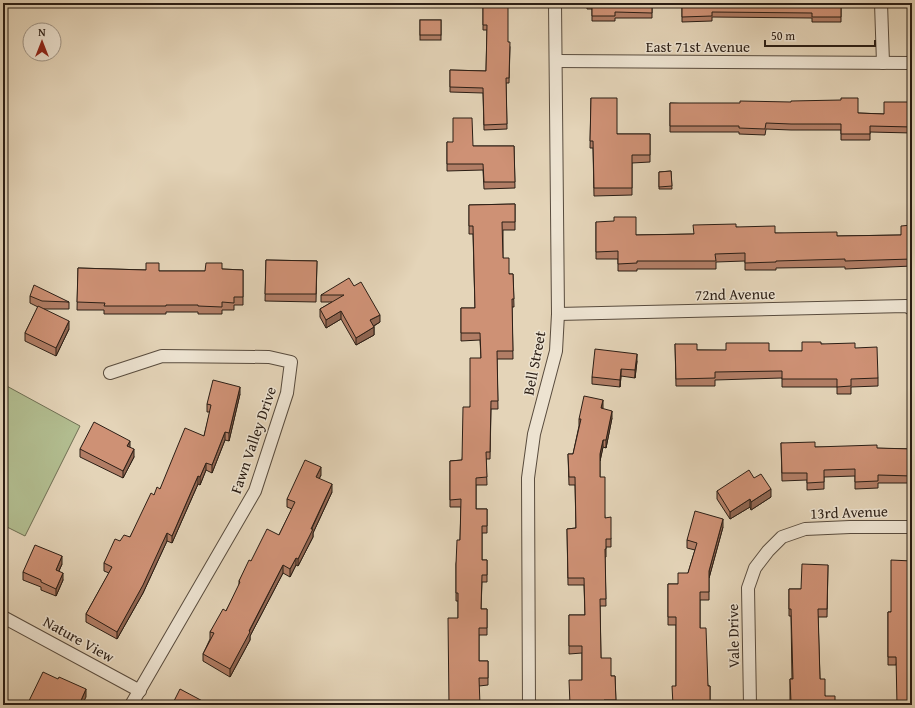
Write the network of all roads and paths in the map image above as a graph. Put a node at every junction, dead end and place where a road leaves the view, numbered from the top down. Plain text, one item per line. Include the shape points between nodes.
1 (555, 3) edge
2 (881, 3) edge
3 (557, 61) junction
4 (882, 63) junction
5 (912, 64) edge
6 (912, 309) edge
7 (558, 314) junction
8 (110, 372) dead end
9 (912, 527) edge
10 (755, 568) joint
11 (3, 616) edge
12 (140, 691) junction
13 (131, 705) edge
14 (528, 705) edge
15 (750, 705) edge

1 - 3 street, Bell Street
2 - 4 street
3 - 4 street, East 71st Avenue
3 - 7 street, Bell Street
4 - 5 street, East 71st Avenue
6 - 7 street, 72nd Avenue via 906,306
7 - 14 street, Bell Street via 556,351 534,434 528,478
8 - 12 street, Fawn Valley Drive via 162,356 269,357 291,362 287,393 255,491
9 - 10 street, 13rd Avenue via 805,528 782,537 768,550
10 - 15 street, Vale Drive via 748,588
11 - 12 street, Nature View
12 - 13 street, Fawn Valley Drive

